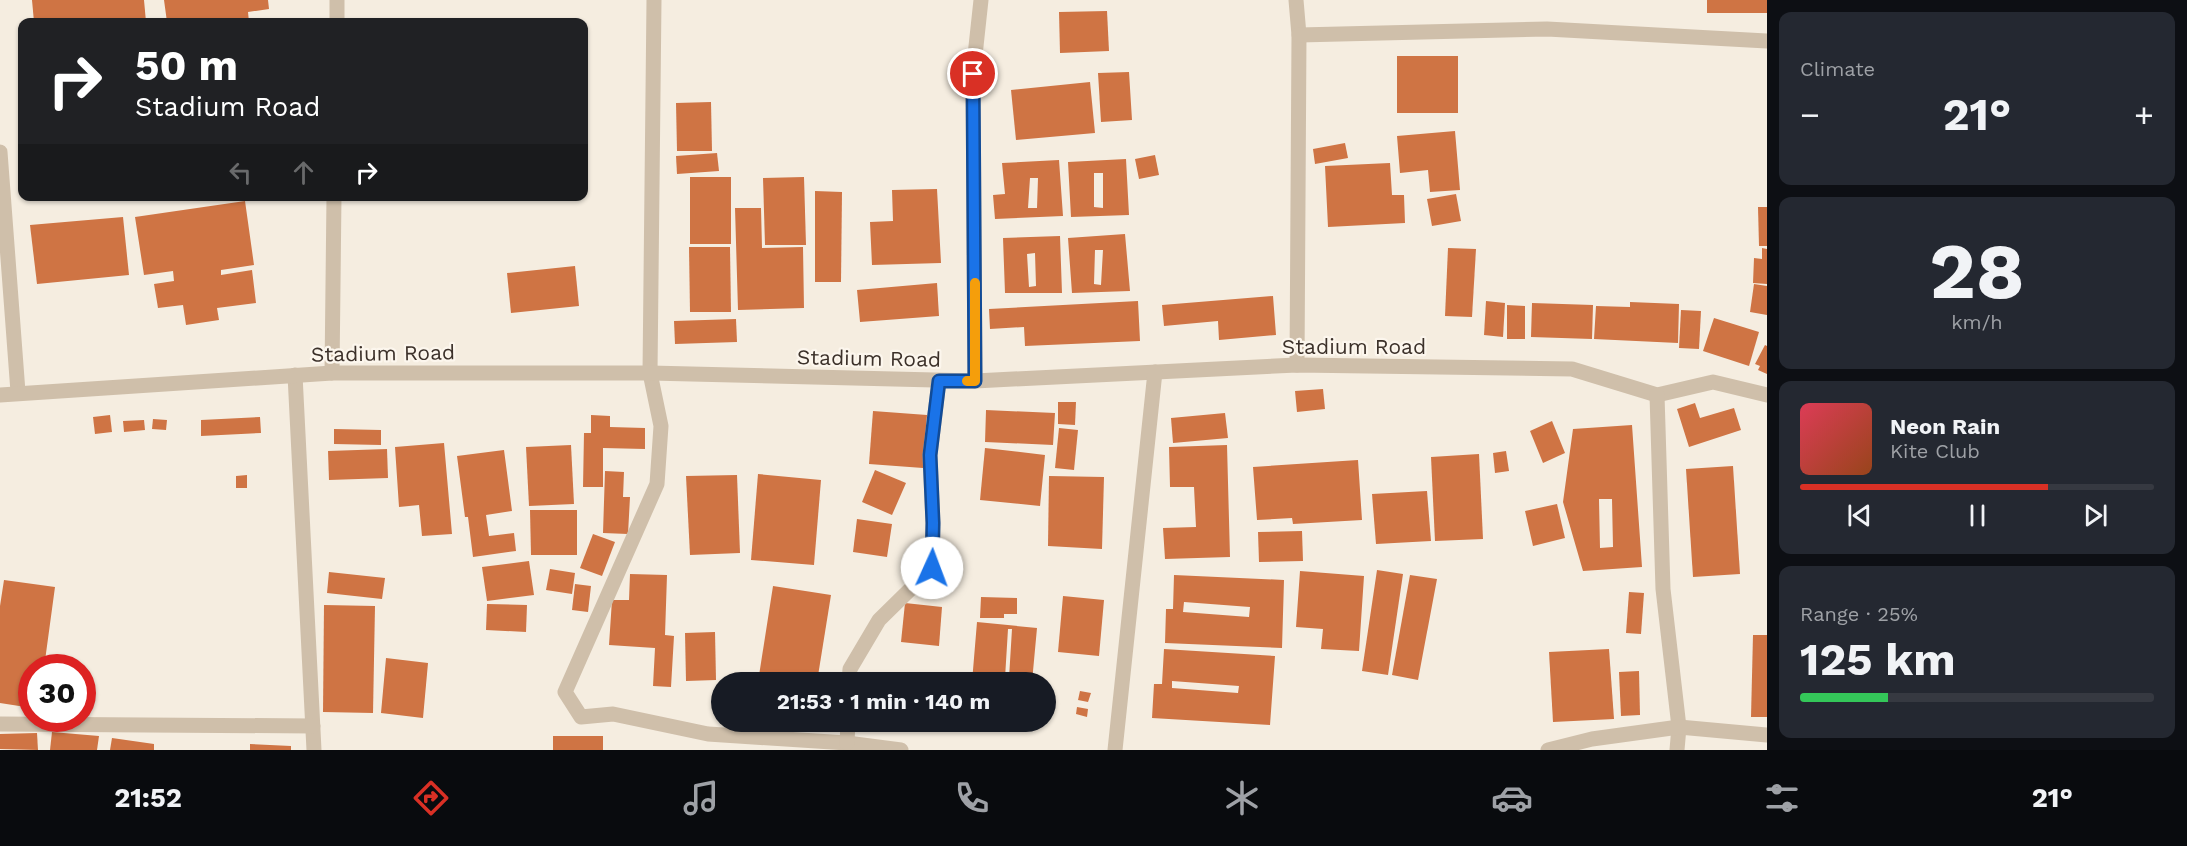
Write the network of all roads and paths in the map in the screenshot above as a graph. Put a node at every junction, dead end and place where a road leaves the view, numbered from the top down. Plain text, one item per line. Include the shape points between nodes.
1 (337, 0) edge
2 (654, 0) edge
3 (981, 0) edge
4 (1296, 0) edge
5 (337, 18) edge
6 (1299, 35) junction
7 (1767, 41) edge
8 (0, 152) edge
9 (334, 201) edge
10 (1297, 365) junction
11 (1155, 372) junction
12 (332, 373) junction
13 (650, 373) junction
14 (295, 375) junction
15 (939, 381) junction
16 (975, 381) junction
17 (18, 392) junction
18 (0, 395) edge
19 (1657, 395) junction
20 (1767, 395) edge
21 (850, 672) edge
22 (0, 724) edge
23 (313, 726) junction
24 (1679, 727) junction
25 (848, 732) edge
26 (1767, 735) edge
27 (847, 743) junction
28 (314, 750) edge
29 (900, 750) edge
30 (1114, 750) edge
31 (1548, 750) edge
32 (1677, 750) edge

1 - 5 street
2 - 13 street
3 - 16 street via 973,74
4 - 6 street
6 - 7 street via 1547,29
6 - 10 street
8 - 17 street
9 - 12 street
10 - 11 street, Stadium Road
10 - 19 street, Stadium Road via 1572,369
11 - 16 street, Stadium Road
11 - 30 street
12 - 13 street, Stadium Road
12 - 14 street, Stadium Road
13 - 15 street, Stadium Road
13 - 27 street via 661,426 657,483 565,692 581,717 613,714 708,734
14 - 17 street, Stadium Road
14 - 23 street
15 - 16 street, Stadium Road
15 - 21 street via 930,455 932,568 879,620
17 - 18 street, Stadium Road
19 - 20 street via 1713,382
19 - 24 street via 1663,589
22 - 23 street
23 - 28 street
24 - 26 street
24 - 31 street via 1592,739
24 - 32 street
25 - 27 street
27 - 29 street

